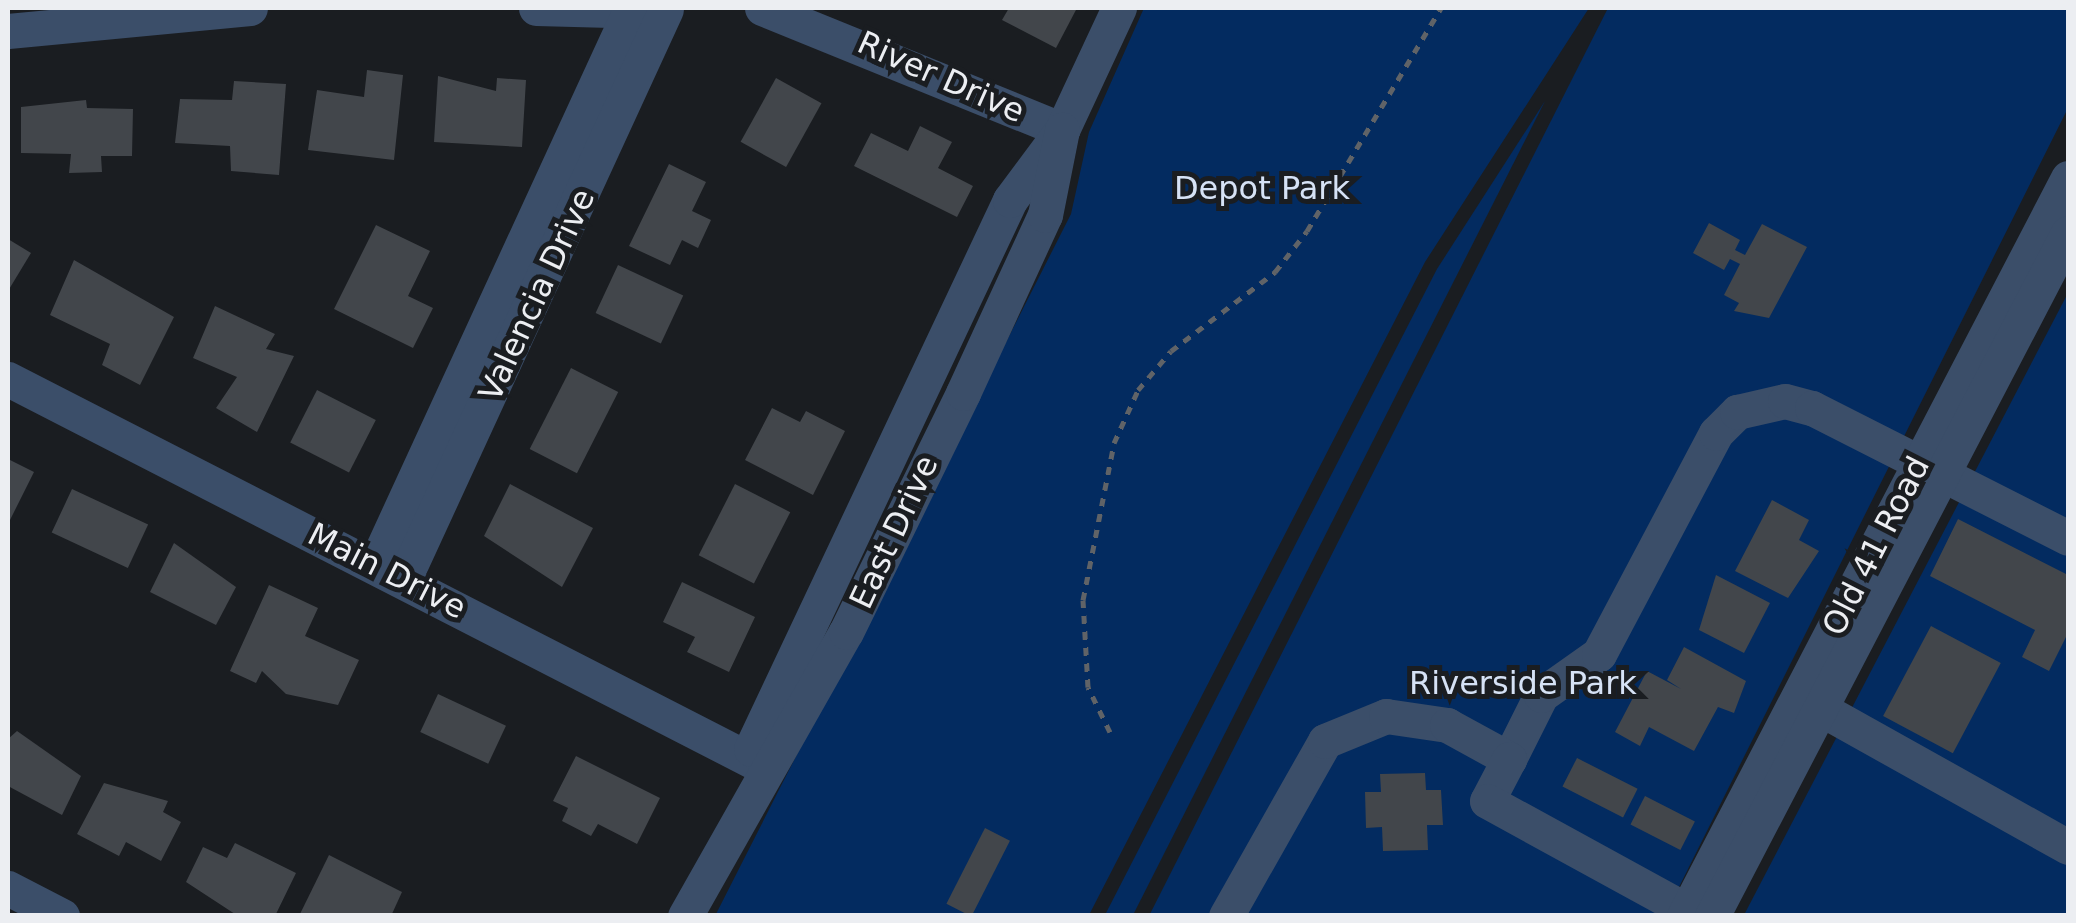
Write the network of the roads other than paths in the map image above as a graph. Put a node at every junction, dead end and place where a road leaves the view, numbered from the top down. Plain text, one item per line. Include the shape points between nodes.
1 (250, 8) edge
2 (536, 8) edge
3 (676, 8) edge
4 (762, 8) edge
5 (1119, 8) edge
6 (630, 13) junction
7 (8, 31) edge
8 (1062, 130) junction
9 (2068, 178) edge
10 (2068, 232) edge
11 (8, 379) edge
12 (1930, 466) junction
13 (2068, 538) edge
14 (389, 572) junction
15 (1821, 709) junction
16 (1509, 759) junction
17 (756, 762) junction
18 (2068, 846) edge
19 (8, 888) edge
20 (1695, 914) edge
21 (62, 916) edge
22 (685, 916) edge
23 (1226, 916) edge

1 - 7 street
2 - 6 street
3 - 6 street
3 - 14 street, Valencia Drive
4 - 8 street, River Drive
5 - 8 street, East Drive
6 - 14 street, Valencia Drive
8 - 17 street, East Drive via 1010,200
9 - 12 street, Old 41 Road
10 - 12 street, Old 41 Road
11 - 14 street, Main Drive
12 - 13 street
12 - 15 street, Old 41 Road
12 - 16 street via 1784,401 1737,412 1716,433 1599,654 1541,696
12 - 20 street, Old 41 Road
14 - 17 street, Main Drive
15 - 18 street
15 - 20 street, Old 41 Road
16 - 20 street via 1487,801
16 - 23 street via 1448,726 1386,716 1325,741
17 - 22 street, East Drive
19 - 21 street

